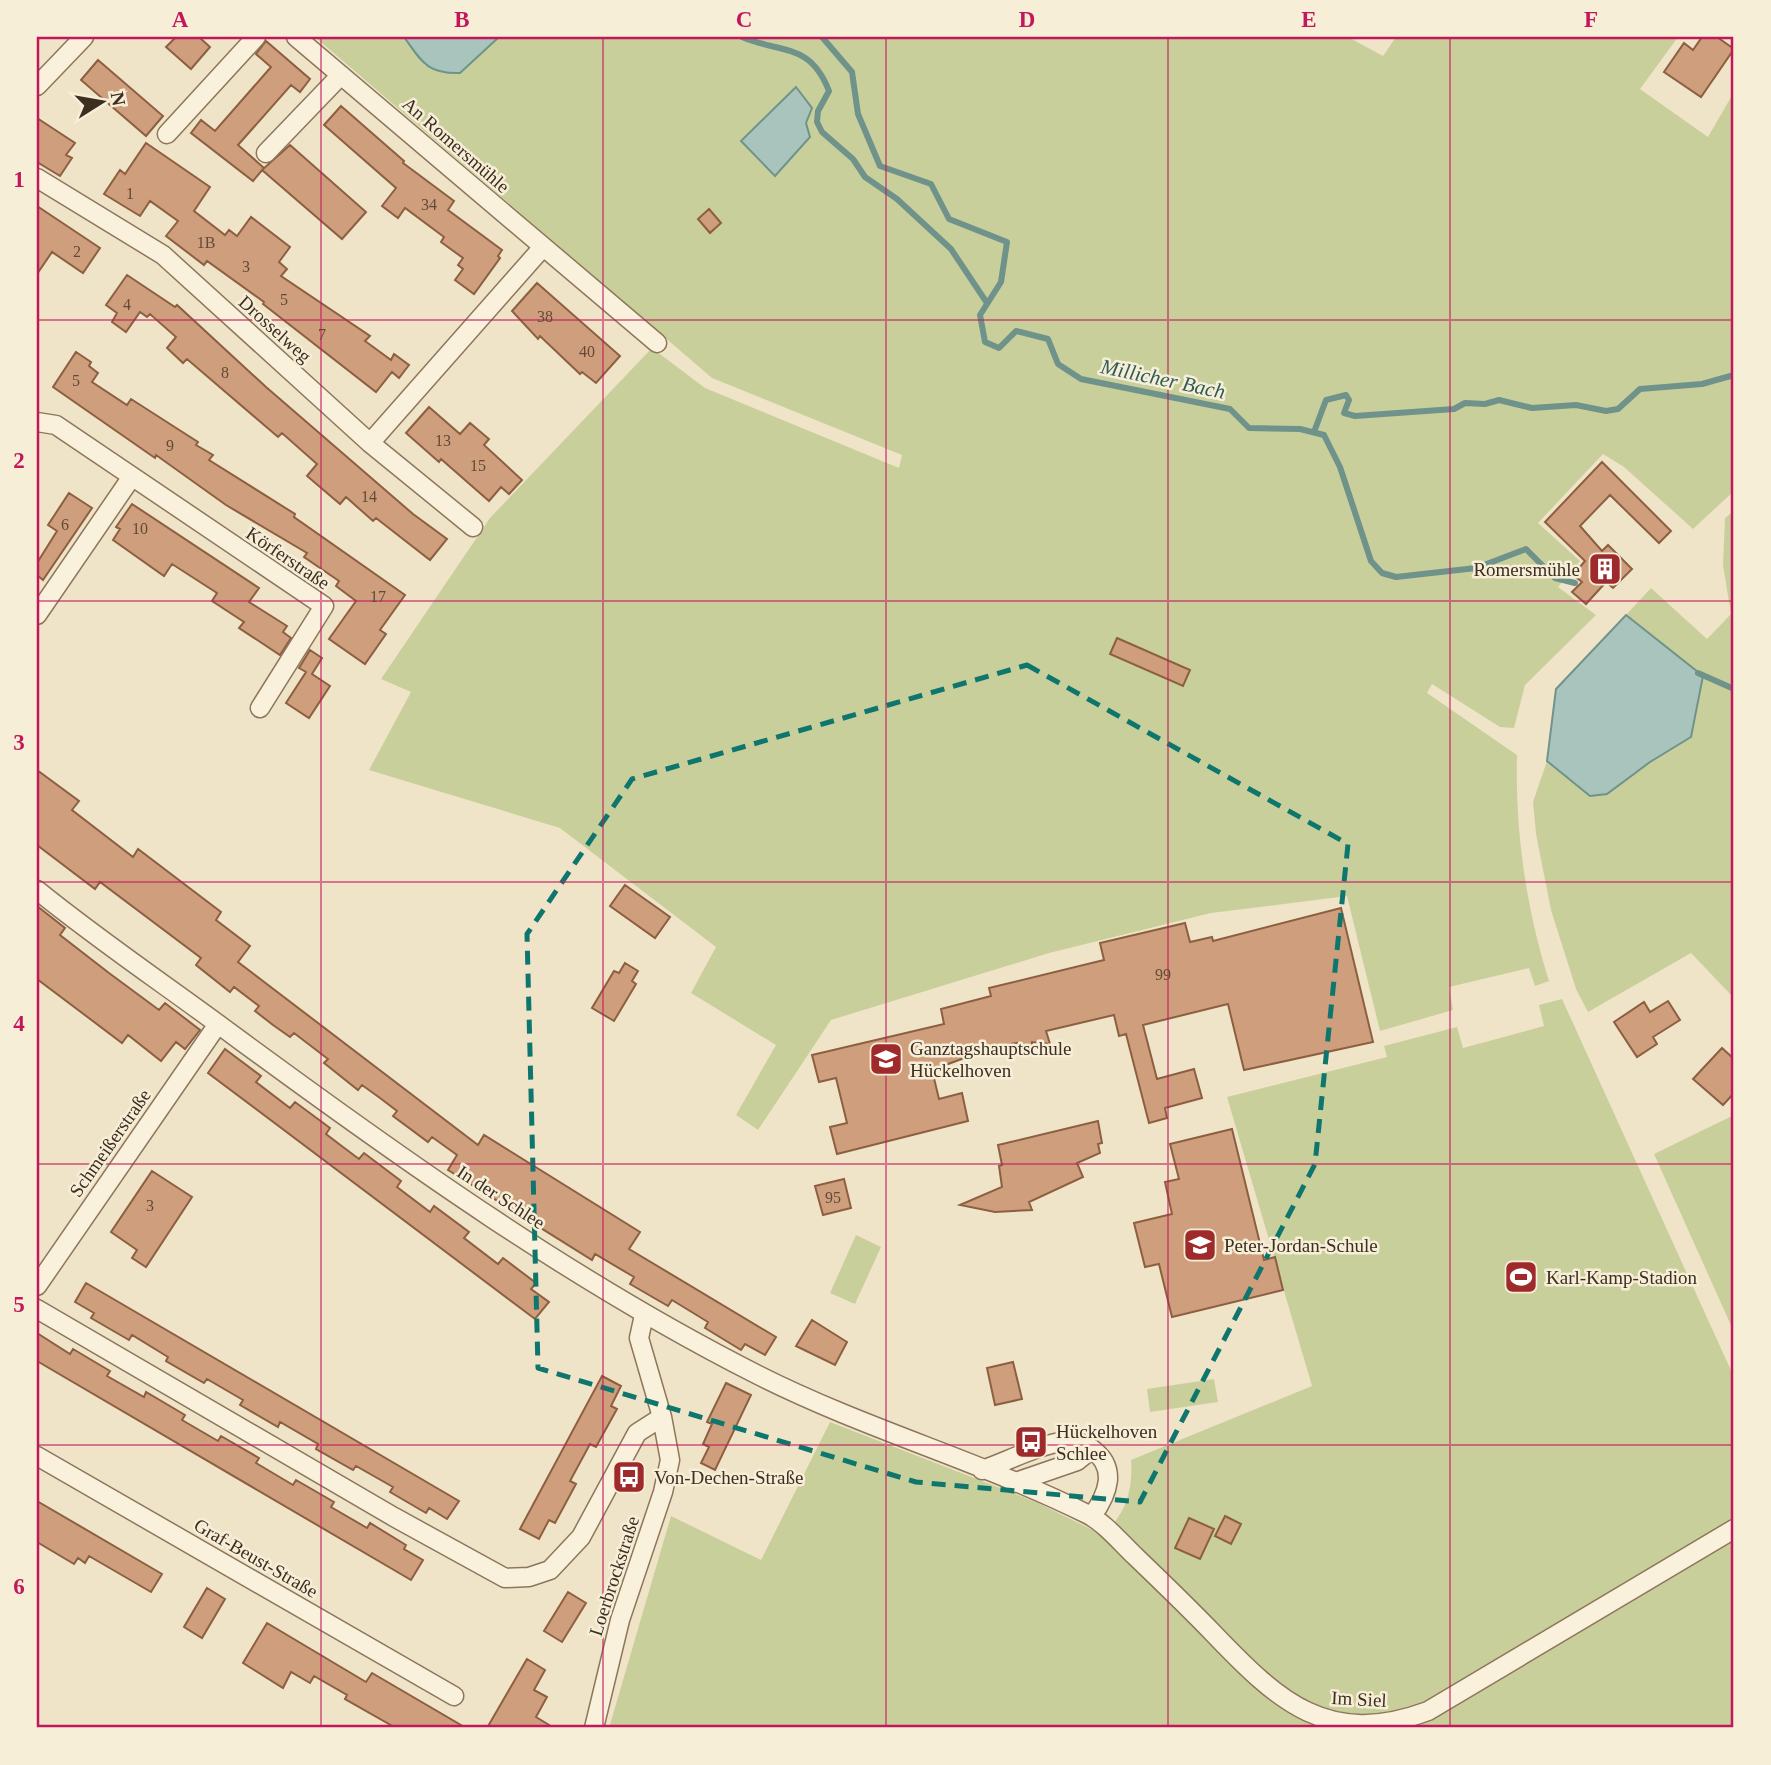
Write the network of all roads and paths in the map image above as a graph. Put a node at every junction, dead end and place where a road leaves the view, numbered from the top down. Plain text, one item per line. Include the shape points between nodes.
1 (84, 37) edge
2 (256, 37) edge
3 (296, 37) edge
4 (341, 75) junction
5 (37, 86) edge
6 (167, 134) dead end
7 (266, 153) dead end
8 (37, 178) edge
9 (543, 247) junction
10 (657, 343) dead end
11 (37, 422) edge
12 (370, 443) junction
13 (131, 478) junction
14 (473, 527) dead end
15 (37, 615) edge
16 (260, 708) dead end
17 (37, 890) edge
18 (218, 1024) junction
19 (37, 1286) edge
20 (37, 1309) edge
21 (644, 1315) junction
22 (662, 1417) junction
23 (1092, 1449) junction
24 (37, 1456) edge
25 (982, 1470) junction
26 (1013, 1483) junction
27 (1092, 1516) junction
28 (1734, 1529) edge
29 (454, 1696) dead end
30 (594, 1728) edge

1 - 5 street
2 - 6 street
3 - 4 street, An Romersmühle
4 - 7 street
4 - 9 street, An Romersmühle
8 - 12 street, Drosselweg via 163,255
9 - 10 street, An Romersmühle
9 - 12 street
11 - 13 street, Körferstraße via 56,425
12 - 14 street, Drosselweg
13 - 15 street
13 - 16 street, Körferstraße via 324,606
17 - 18 street, In der Schlee
18 - 19 street, Schmeißerstraße
18 - 21 street, In der Schlee via 369,1135
20 - 22 street via 505,1578 550,1570 582,1537 637,1433
21 - 22 street, Loerbrockstraße via 639,1338
21 - 25 street, In der Schlee via 831,1410
22 - 30 street, Loerbrockstraße via 670,1460 620,1620
23 - 25 street via 1067,1441
23 - 26 street via 1077,1461
23 - 27 street via 1108,1469 1108,1488
24 - 29 street, Graf-Beust-Straße
25 - 26 street, In der Schlee
26 - 27 street, In der Schlee
27 - 28 street, Im Siel via 1258,1680 1294,1707 1323,1719 1380,1724 1428,1711

